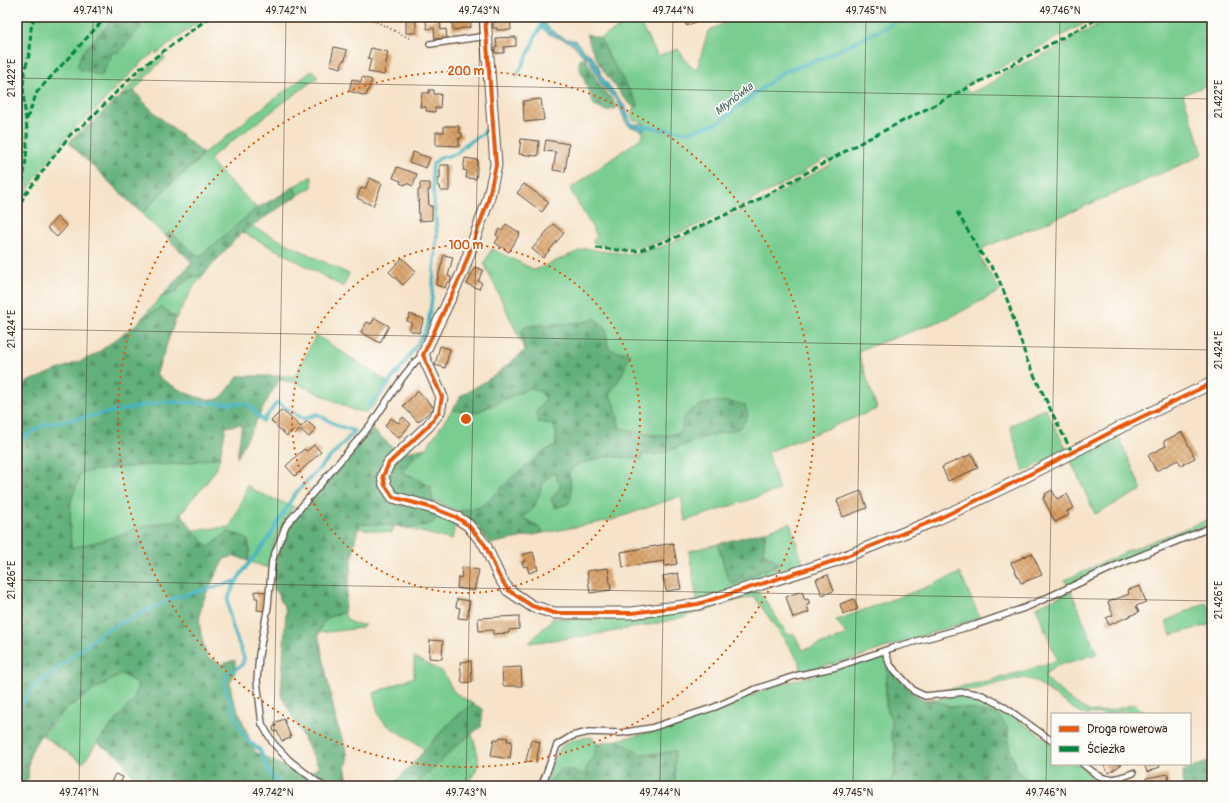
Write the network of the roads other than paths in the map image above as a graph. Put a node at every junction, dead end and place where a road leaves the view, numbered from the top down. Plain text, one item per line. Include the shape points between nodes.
1 (485, 17) edge
2 (487, 36) junction
3 (430, 44) dead end
4 (423, 355) junction
5 (1212, 383) edge
6 (1212, 527) edge
7 (885, 651) junction
8 (1051, 740) edge
9 (1084, 765) edge
10 (1133, 773) dead end
11 (322, 786) edge
12 (539, 786) edge

1 - 2 street
2 - 3 lane
2 - 4 street via 496,165 488,201 462,272
4 - 5 street via 442,397 439,412 389,463 384,476 385,485 393,497 433,508 468,525 485,545 508,590 532,606 554,613 632,613 698,604 837,560 1013,483
4 - 11 lane via 403,377 372,423 286,525 272,560 257,681 262,724 273,743 289,760
6 - 7 lane via 1120,564 1026,607
7 - 8 lane via 890,665 914,691 925,696 965,692 982,695 1003,706
7 - 12 lane via 762,687 716,707 651,728 620,733 589,732 572,736 557,745 543,782
9 - 10 lane via 1095,775 1105,779 1120,778

